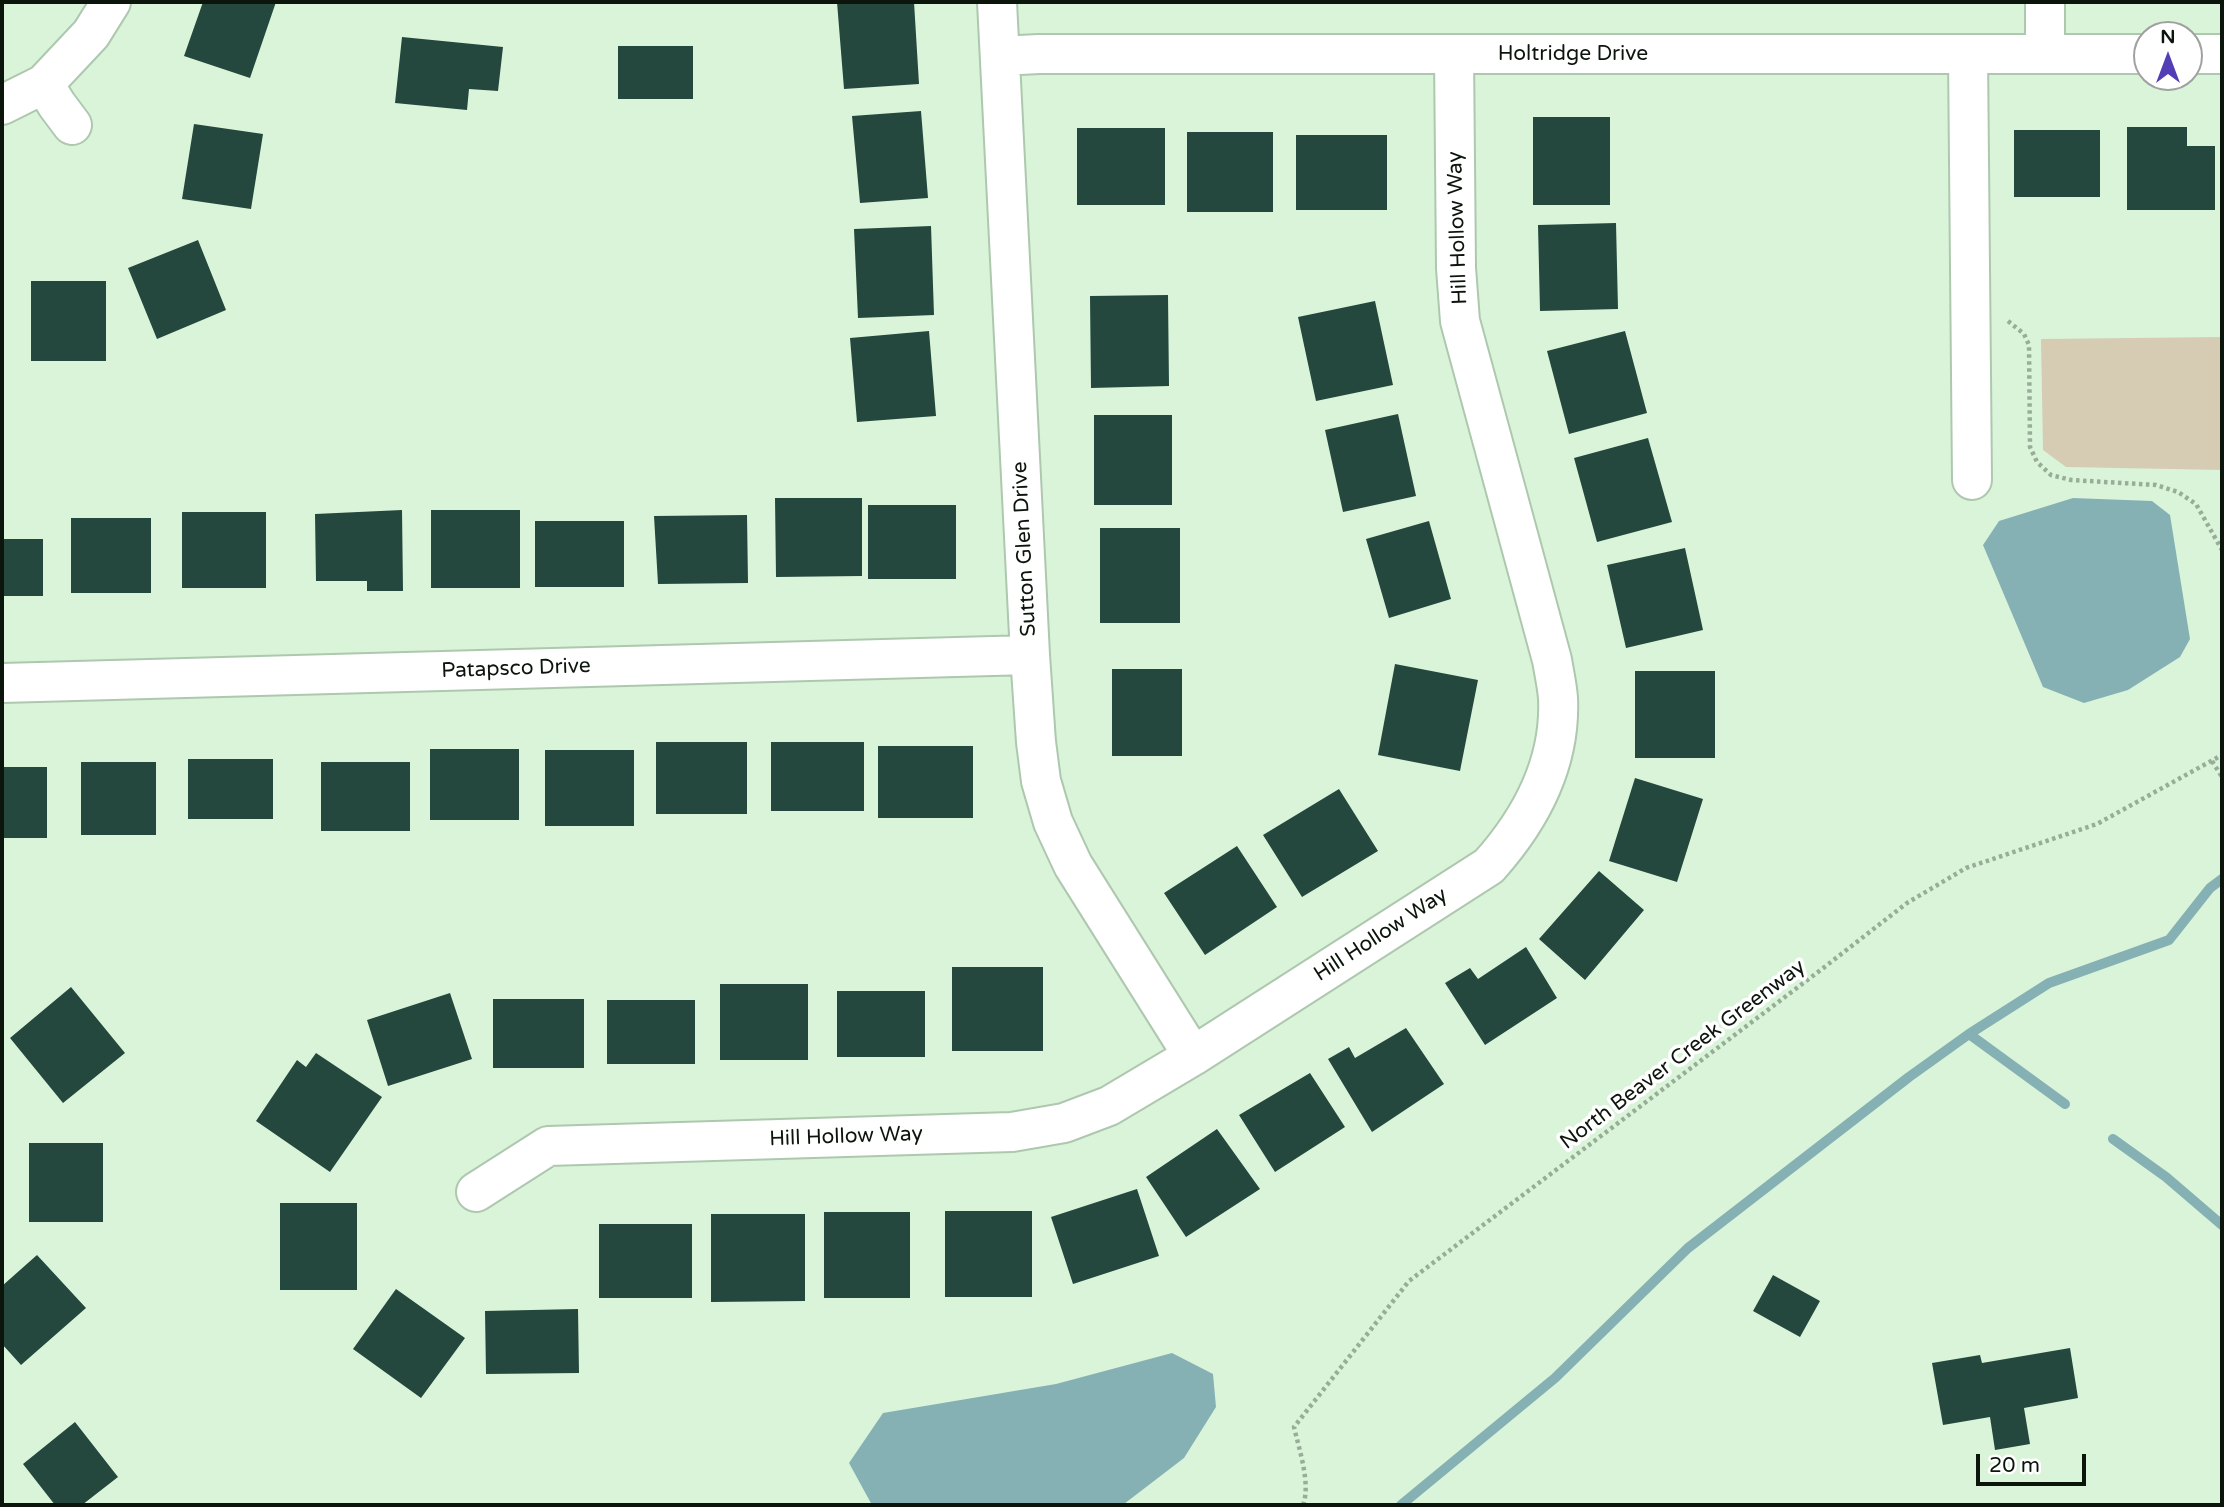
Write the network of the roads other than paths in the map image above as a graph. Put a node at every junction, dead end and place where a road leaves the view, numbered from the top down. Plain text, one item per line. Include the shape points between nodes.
1 (111, 2) edge
2 (997, 2) edge
3 (2045, 2) edge
4 (1454, 54) junction
5 (1968, 54) junction
6 (2045, 54) junction
7 (2133, 54) edge
8 (2203, 54) edge
9 (2222, 54) edge
10 (1000, 56) junction
11 (44, 83) junction
12 (2, 105) edge
13 (72, 125) dead end
14 (1972, 480) dead end
15 (1030, 655) junction
16 (2, 683) edge
17 (1193, 1056) junction
18 (476, 1192) dead end

1 - 11 street via 90,34
2 - 10 street, Sutton Glen Drive
3 - 6 street
4 - 5 street, Holtridge Drive
4 - 10 street, Holtridge Drive
4 - 17 street, Hill Hollow Way via 1460,321 1552,660 1558,696 1553,753 1531,809 1513,840 1489,866
5 - 6 street, Holtridge Drive
5 - 14 street
6 - 7 street, Holtridge Drive
8 - 9 street
10 - 15 street, Sutton Glen Drive
11 - 12 street
11 - 13 street
15 - 16 street, Patapsco Drive
15 - 17 street, Sutton Glen Drive via 1035,742 1053,822 1073,865
17 - 18 street, Hill Hollow Way via 1109,1106 1064,1123 1012,1132 548,1146

